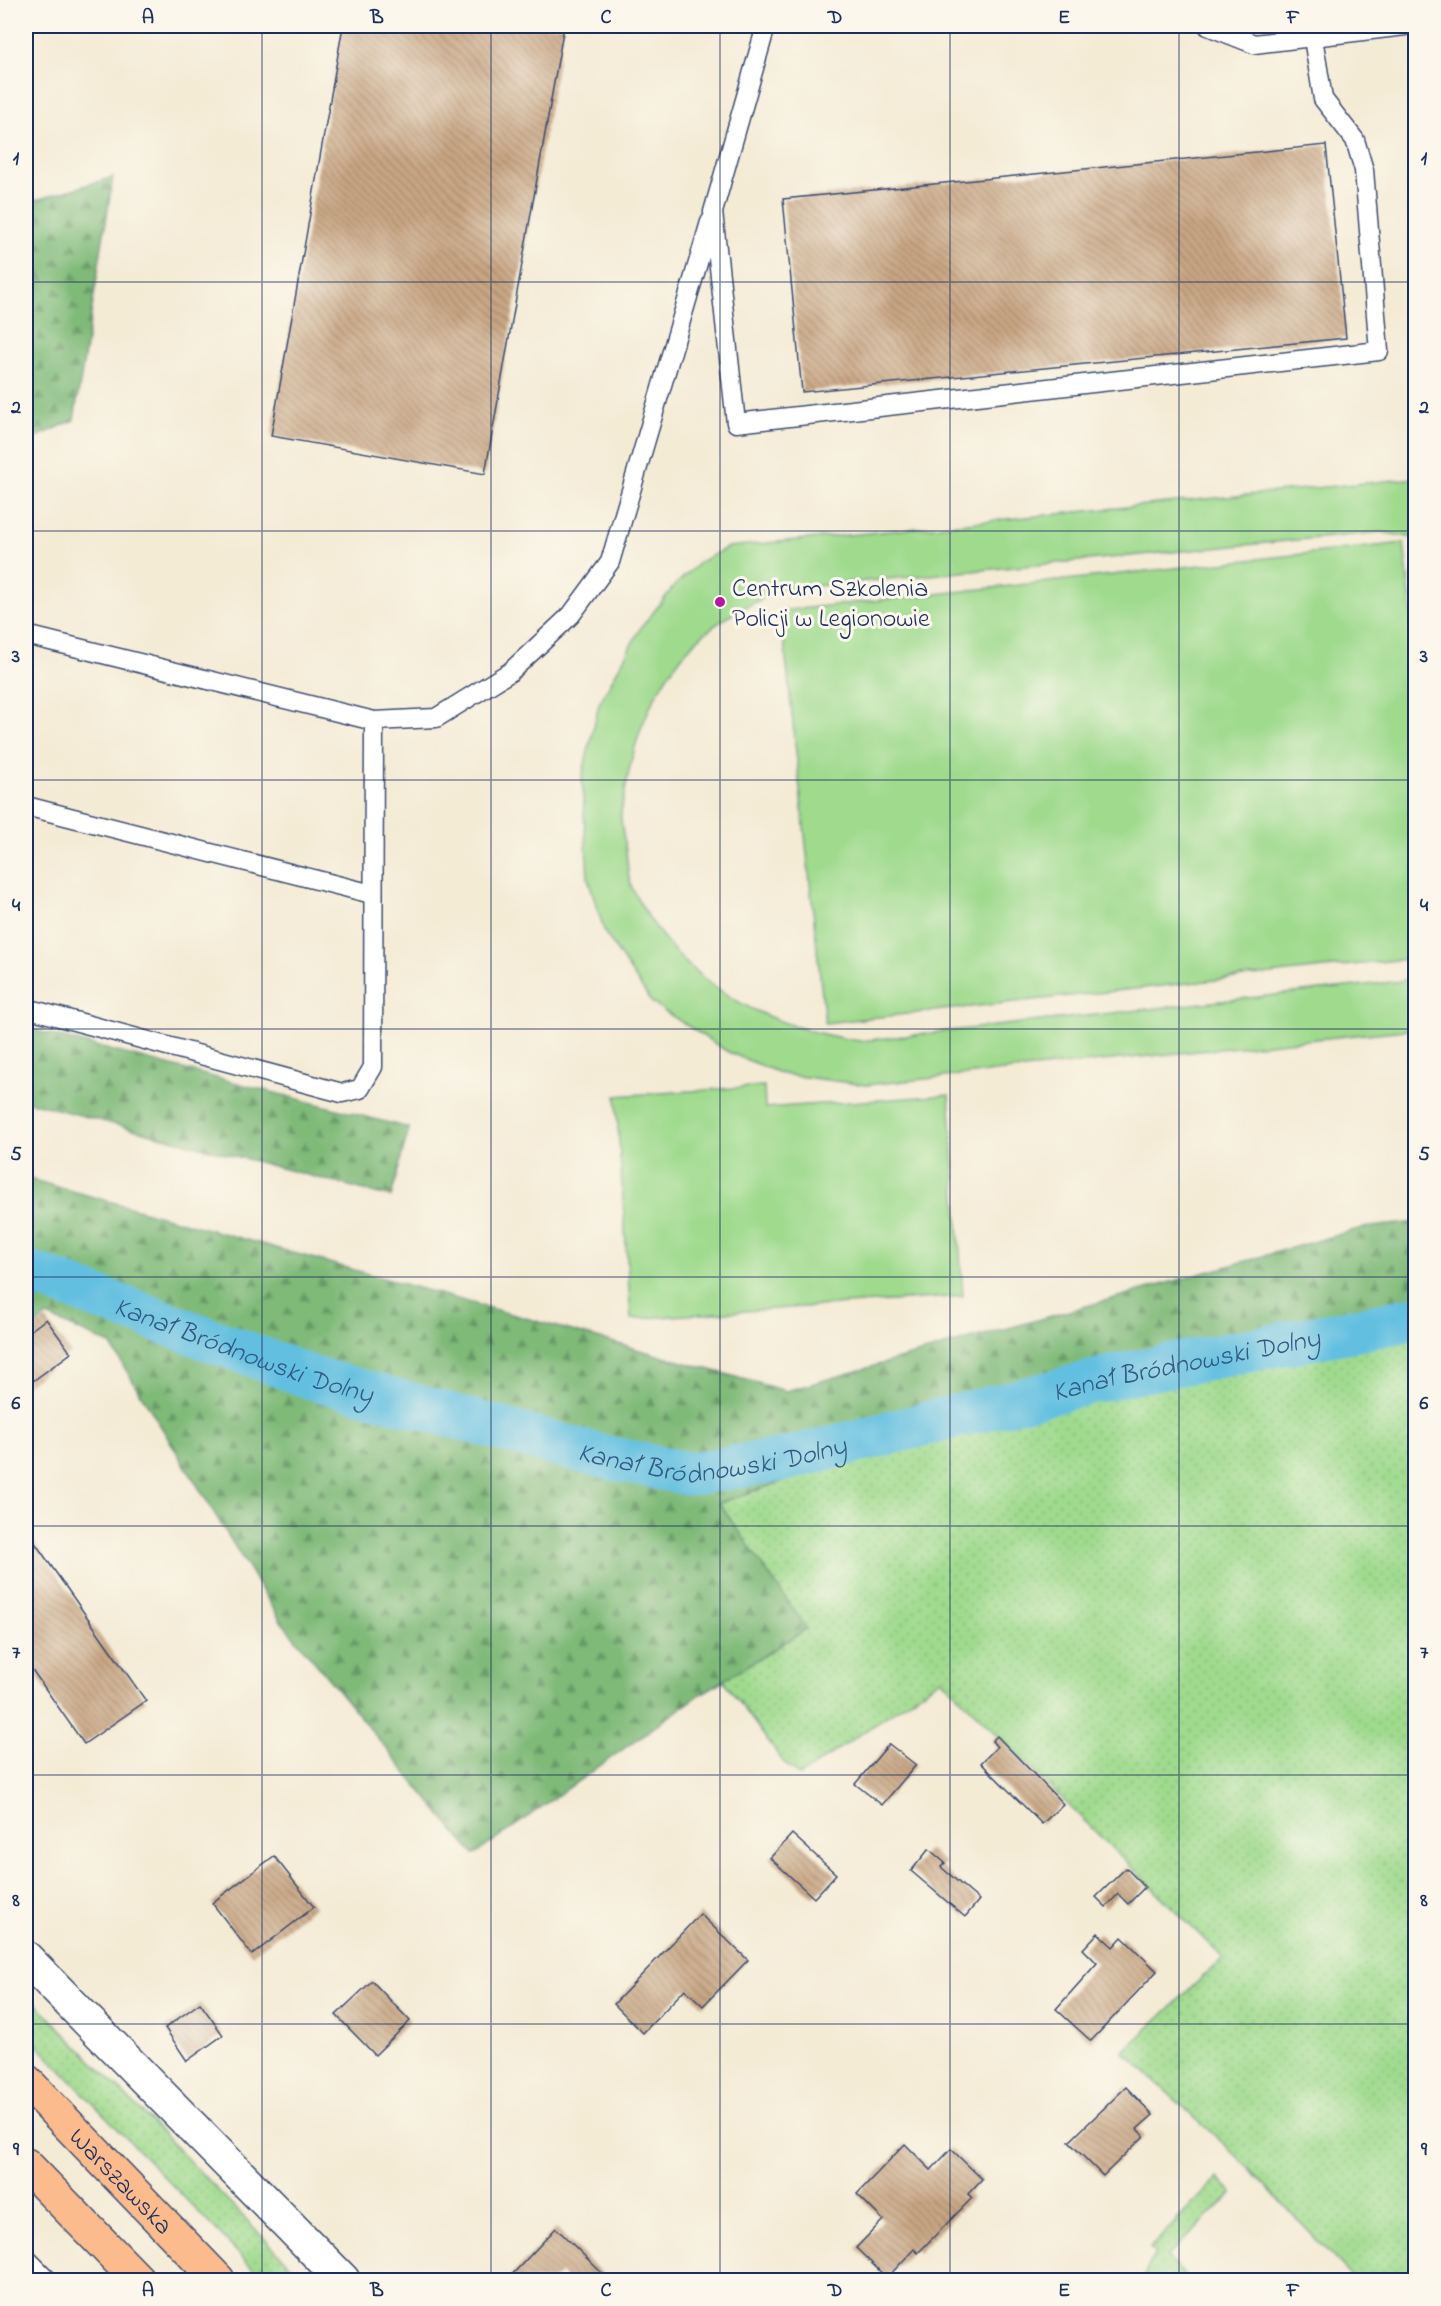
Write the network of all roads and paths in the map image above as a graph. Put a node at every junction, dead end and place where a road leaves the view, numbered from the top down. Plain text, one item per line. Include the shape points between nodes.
1 (766, 26) edge
2 (1208, 26) edge
3 (1405, 26) edge
4 (1313, 38) junction
5 (713, 212) junction
6 (26, 635) edge
7 (374, 721) junction
8 (26, 806) edge
9 (372, 894) junction
10 (26, 1008) edge
11 (26, 1958) edge
12 (26, 2081) edge
13 (26, 2165) edge
14 (26, 2258) edge
15 (48, 2280) edge
16 (138, 2280) edge
17 (218, 2280) edge
18 (343, 2280) edge

1 - 5 lane
2 - 4 lane via 1254,44
3 - 4 lane
4 - 5 lane via 1323,99 1355,140 1364,170 1379,351 736,423
5 - 7 lane via 610,562 571,615 510,672 436,718
6 - 7 lane
7 - 9 lane
8 - 9 lane
9 - 10 lane via 373,1067 360,1089 342,1093
11 - 18 street
12 - 17 main road, Warszawska
13 - 16 main road
14 - 15 lane

